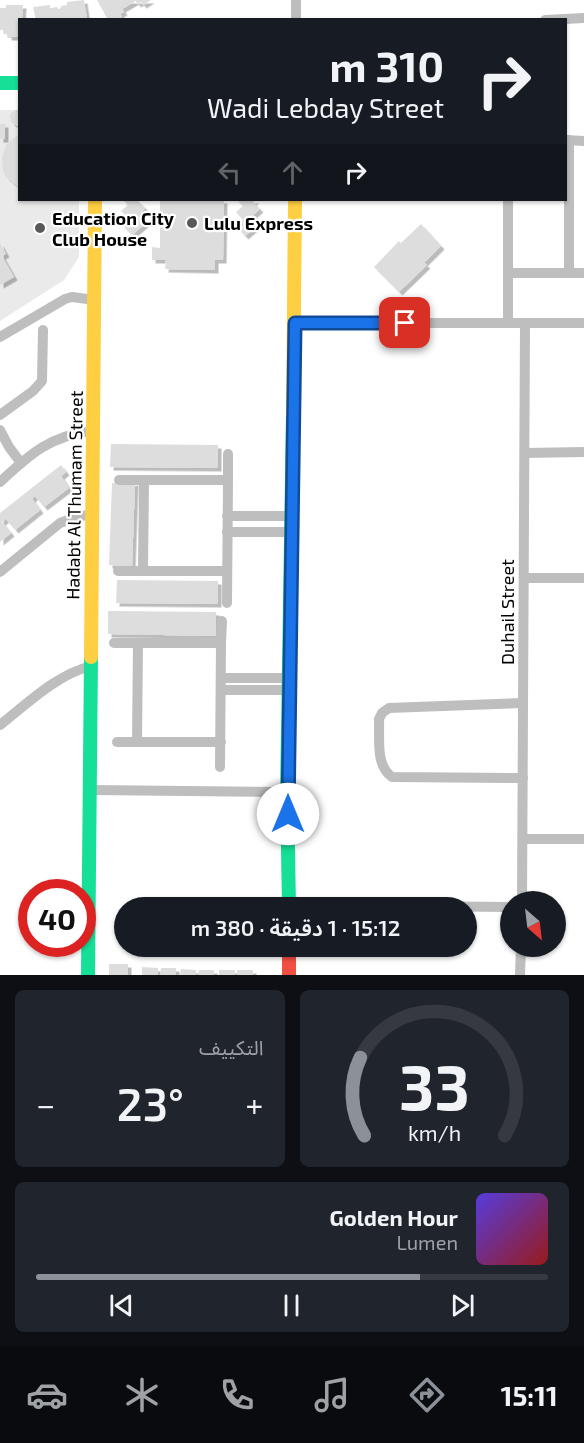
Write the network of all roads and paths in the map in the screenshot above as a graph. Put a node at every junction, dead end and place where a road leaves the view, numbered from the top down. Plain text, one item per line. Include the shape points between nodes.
1 (296, 0) edge
2 (296, 18) edge
3 (584, 18) edge
4 (567, 19) edge
5 (0, 83) edge
6 (18, 83) edge
7 (567, 140) edge
8 (584, 141) edge
9 (95, 201) edge
10 (295, 201) edge
11 (508, 201) edge
12 (508, 273) junction
13 (569, 273) junction
14 (584, 273) edge
15 (95, 300) junction
16 (295, 323) junction
17 (508, 323) junction
18 (525, 323) junction
19 (584, 323) edge
20 (43, 330) dead end
21 (0, 337) edge
22 (0, 416) edge
23 (93, 431) junction
24 (2, 433) edge
25 (584, 452) edge
26 (525, 453) junction
27 (228, 454) dead end
28 (24, 460) junction
29 (119, 480) dead end
30 (144, 480) junction
31 (228, 480) junction
32 (0, 482) edge
33 (92, 515) junction
34 (227, 516) junction
35 (292, 516) junction
36 (227, 532) junction
37 (291, 532) junction
38 (118, 571) dead end
39 (143, 571) junction
40 (227, 571) junction
41 (0, 572) edge
42 (524, 578) junction
43 (584, 578) edge
44 (227, 603) dead end
45 (222, 621) dead end
46 (114, 643) dead end
47 (138, 643) junction
48 (221, 643) junction
49 (91, 666) junction
50 (221, 678) junction
51 (289, 684) junction
52 (221, 690) junction
53 (524, 703) junction
54 (0, 725) edge
55 (117, 742) dead end
56 (137, 742) junction
57 (220, 742) junction
58 (220, 767) dead end
59 (523, 778) junction
60 (91, 790) junction
61 (288, 792) junction
62 (523, 839) junction
63 (584, 839) edge
64 (522, 891) edge
65 (289, 897) edge
66 (477, 907) edge
67 (500, 907) edge
68 (289, 957) edge
69 (521, 957) edge
70 (88, 975) edge
71 (289, 975) edge
72 (520, 975) edge

1 - 2 street
3 - 4 street
5 - 6 street
7 - 8 street
7 - 13 street
9 - 15 street, Hadabt Al Thumam Street
10 - 16 street
11 - 12 street
12 - 13 street
12 - 17 street
13 - 14 street
15 - 21 street via 65,299
15 - 23 street, Hadabt Al Thumam Street
16 - 17 street
16 - 35 street
17 - 18 street
18 - 19 street
18 - 26 street, Duhail Street
20 - 22 street via 42,381
23 - 28 street via 59,438
23 - 33 street, Hadabt Al Thumam Street
24 - 28 street via 14,442
25 - 26 street
26 - 42 street, Duhail Street
27 - 31 street
28 - 32 street
29 - 30 street
30 - 31 street
30 - 39 street
31 - 34 street
33 - 41 street via 60,522
33 - 49 street, Hadabt Al Thumam Street
34 - 35 street
34 - 36 street
35 - 37 street
36 - 37 street
36 - 40 street
37 - 51 street
38 - 39 street
39 - 40 street
40 - 44 street
42 - 43 street
42 - 53 street, Duhail Street
45 - 48 street
46 - 47 street
47 - 48 street
47 - 56 street
48 - 50 street
49 - 54 street via 57,680
49 - 60 street, Hadabt Al Thumam Street
50 - 51 street
50 - 52 street
51 - 52 street
51 - 61 street
52 - 57 street
53 - 59 street, Duhail Street
53 - 59 street via 389,708 379,719 380,763 392,777
55 - 56 street
56 - 57 street
57 - 58 street
59 - 62 street, Duhail Street
60 - 61 street
60 - 70 street, Hadabt Al Thumam Street
61 - 65 street
62 - 63 street
62 - 64 street, Duhail Street
66 - 67 street
68 - 71 street
69 - 72 street

